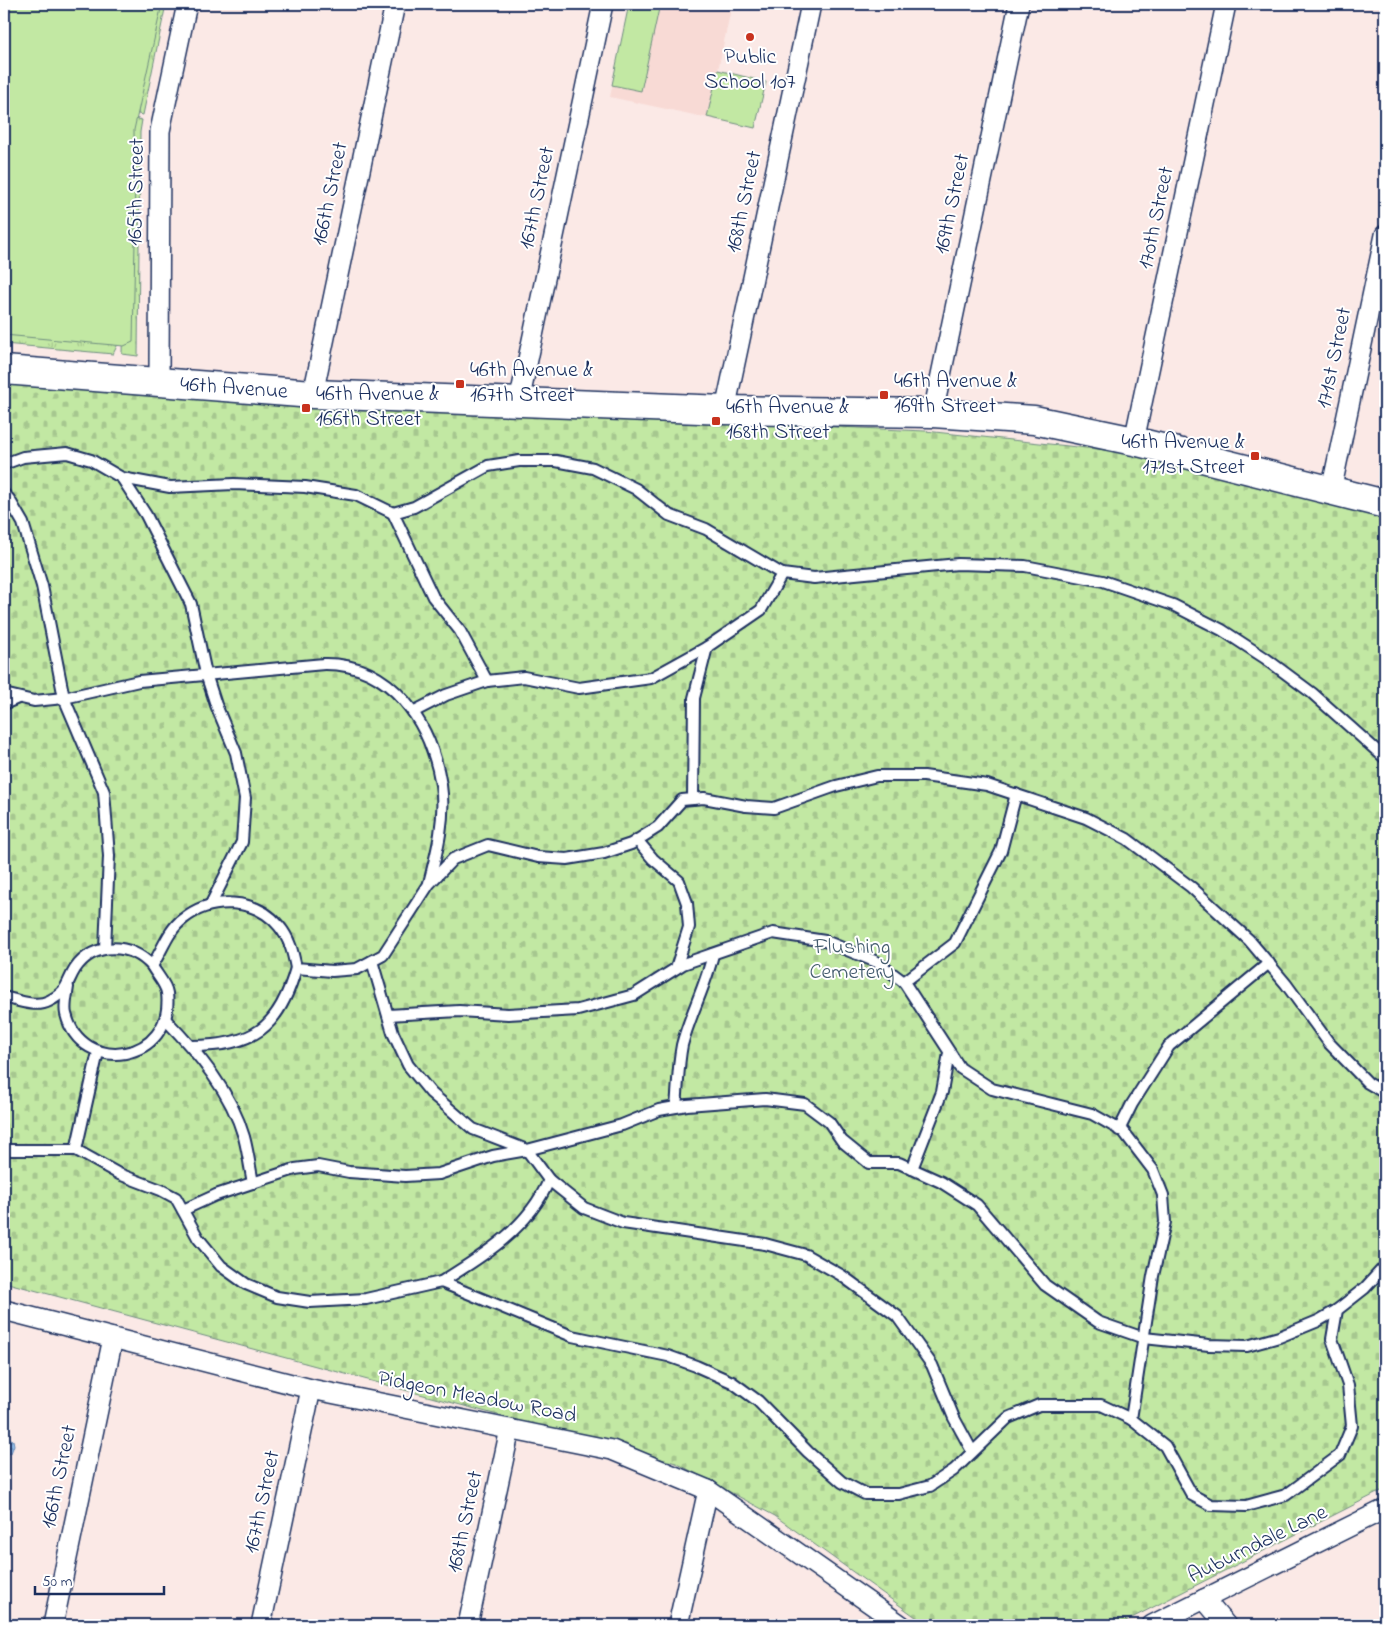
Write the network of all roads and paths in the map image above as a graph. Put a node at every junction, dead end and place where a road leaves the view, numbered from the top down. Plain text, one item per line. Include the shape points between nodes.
1 (187, 4) edge
2 (395, 4) edge
3 (603, 4) edge
4 (811, 4) edge
5 (1019, 4) edge
6 (1226, 4) edge
7 (1385, 235) edge
8 (4, 370) edge
9 (159, 383) junction
10 (313, 394) junction
11 (519, 402) junction
12 (725, 410) junction
13 (933, 414) junction
14 (1134, 442) junction
15 (4, 464) edge
16 (122, 478) junction
17 (1331, 491) junction
18 (4, 494) edge
19 (1385, 504) edge
20 (393, 513) junction
21 (782, 574) junction
22 (707, 647) junction
23 (206, 674) junction
24 (487, 681) junction
25 (4, 694) edge
26 (18, 698) junction
27 (64, 698) junction
28 (4, 704) edge
29 (413, 712) junction
30 (1385, 758) edge
31 (1016, 794) junction
32 (693, 799) junction
33 (637, 840) junction
34 (429, 884) junction
35 (211, 904) junction
36 (106, 948) junction
37 (713, 954) junction
38 (372, 961) junction
39 (1268, 964) junction
40 (152, 966) junction
41 (296, 968) junction
42 (676, 968) junction
43 (904, 982) junction
44 (68, 987) junction
45 (4, 997) edge
46 (388, 1015) junction
47 (166, 1020) junction
48 (191, 1046) junction
49 (98, 1052) junction
50 (949, 1053) junction
51 (1385, 1093) edge
52 (676, 1107) junction
53 (1119, 1130) junction
54 (4, 1150) edge
55 (76, 1150) junction
56 (527, 1150) junction
57 (912, 1169) junction
58 (549, 1180) junction
59 (253, 1183) junction
60 (183, 1210) junction
61 (1385, 1266) edge
62 (441, 1282) junction
63 (4, 1310) edge
64 (1337, 1310) junction
65 (114, 1338) junction
66 (1144, 1338) junction
67 (311, 1389) junction
68 (1132, 1419) junction
69 (510, 1428) junction
70 (972, 1451) junction
71 (708, 1490) junction
72 (1385, 1510) edge
73 (1204, 1599) junction
74 (53, 1625) edge
75 (261, 1625) edge
76 (468, 1625) edge
77 (678, 1625) edge
78 (901, 1625) edge
79 (1152, 1625) edge
80 (1226, 1625) edge

1 - 9 street, 165th Street via 160,131
2 - 10 street, 166th Street
3 - 11 street, 167th Street
4 - 12 street, 168th Street
5 - 13 street, 169th Street
6 - 14 street, 170th Street
7 - 17 street, 171st Street
8 - 9 street, 46th Avenue
9 - 10 street, 46th Avenue
10 - 11 street, 46th Avenue
11 - 12 street, 46th Avenue
12 - 13 street, 46th Avenue
13 - 14 street, 46th Avenue via 1034,420
14 - 17 street, 46th Avenue
15 - 16 lane via 23,457 67,453 91,460
16 - 20 lane via 170,487 234,484 305,486 356,495
16 - 23 lane via 146,515 191,604
17 - 19 street, 46th Avenue
18 - 27 lane via 23,523 42,586
20 - 21 lane via 414,506 488,466 519,460 556,461 593,468 636,489 669,515 706,529
20 - 24 lane via 433,597 460,631
21 - 22 lane via 761,610
21 - 30 lane via 814,578 958,564 1025,566 1102,582 1173,605 1222,630 1312,693
22 - 24 lane via 651,678 613,685 579,688 524,676
22 - 32 lane via 694,698
23 - 27 lane via 125,683
23 - 29 lane via 345,664 374,676 406,700
23 - 35 lane via 236,753 245,798 242,842
24 - 29 lane via 446,695
25 - 26 lane
26 - 27 lane via 34,701
26 - 28 lane
27 - 36 lane via 104,792 109,856
29 - 34 lane via 429,742 441,786 440,837
31 - 32 lane via 987,784 924,776 878,776 836,786 774,808
31 - 39 lane via 1086,818 1127,839 1191,886 1248,940
31 - 43 lane via 1001,851 955,943
32 - 33 lane via 682,800 658,827
33 - 34 lane via 604,853 567,859 538,858 488,845 453,858
33 - 42 lane via 679,881 687,903 689,928
34 - 38 lane via 383,955
35 - 40 lane via 183,919 170,932
35 - 41 lane via 246,905 266,915 280,927 293,949
36 - 40 lane via 123,948 142,955
36 - 44 lane via 88,955 75,969
37 - 42 lane
37 - 43 lane via 773,933 824,941 877,962
37 - 52 lane via 708,978 695,1004 682,1047
38 - 41 lane via 357,969
38 - 46 lane
39 - 51 lane via 1329,1043 1368,1083
39 - 53 lane via 1169,1046
40 - 47 lane via 166,991
41 - 48 lane via 278,1014 255,1035 222,1046
42 - 46 lane via 634,994 578,1010
43 - 50 lane
44 - 45 lane via 48,1002 30,1003
44 - 49 lane via 66,1013 77,1037
46 - 56 lane via 408,1065 431,1093 473,1129
47 - 48 lane
47 - 49 lane via 152,1042 126,1054
48 - 59 lane via 225,1094 244,1136
49 - 55 lane
50 - 53 lane via 960,1068 992,1089 1092,1114
50 - 57 lane via 942,1092
52 - 56 lane
52 - 57 lane via 765,1099 805,1104 829,1122 842,1141 869,1162 899,1163
53 - 66 lane via 1153,1170 1165,1208
54 - 55 lane
55 - 60 lane via 119,1174 176,1198
56 - 58 lane
56 - 59 lane via 493,1156 439,1174 387,1175 318,1166 295,1169
57 - 66 lane via 941,1182 977,1205 1044,1285 1098,1322
58 - 62 lane via 541,1199 516,1228 484,1256
58 - 70 lane via 584,1208 623,1223 765,1244 806,1255 841,1275 897,1316 932,1365
59 - 60 lane
60 - 62 lane via 203,1245 221,1266 246,1284 277,1298 310,1302 366,1299
61 - 64 lane via 1365,1288
62 - 70 lane via 572,1336 668,1356 732,1382 758,1401 842,1482 865,1494 899,1494 930,1486 954,1470
63 - 65 street, Pidgeon Meadow Road
64 - 66 lane via 1286,1334 1247,1346
64 - 68 lane via 1332,1339 1348,1385 1352,1426 1340,1455 1286,1495 1246,1506 1211,1505 1192,1494 1165,1446
65 - 67 street, Pidgeon Meadow Road
65 - 74 street, 166th Street
66 - 68 lane
67 - 69 street, Pidgeon Meadow Road
67 - 75 street, 167th Street
68 - 70 lane via 1101,1405 1040,1405 1008,1418
69 - 71 street, Pidgeon Meadow Road via 612,1450
69 - 76 street, 168th Street
71 - 77 street
71 - 78 street, Pidgeon Meadow Road
72 - 73 street, Auburndale Lane
73 - 79 street, Auburndale Lane
73 - 80 street

